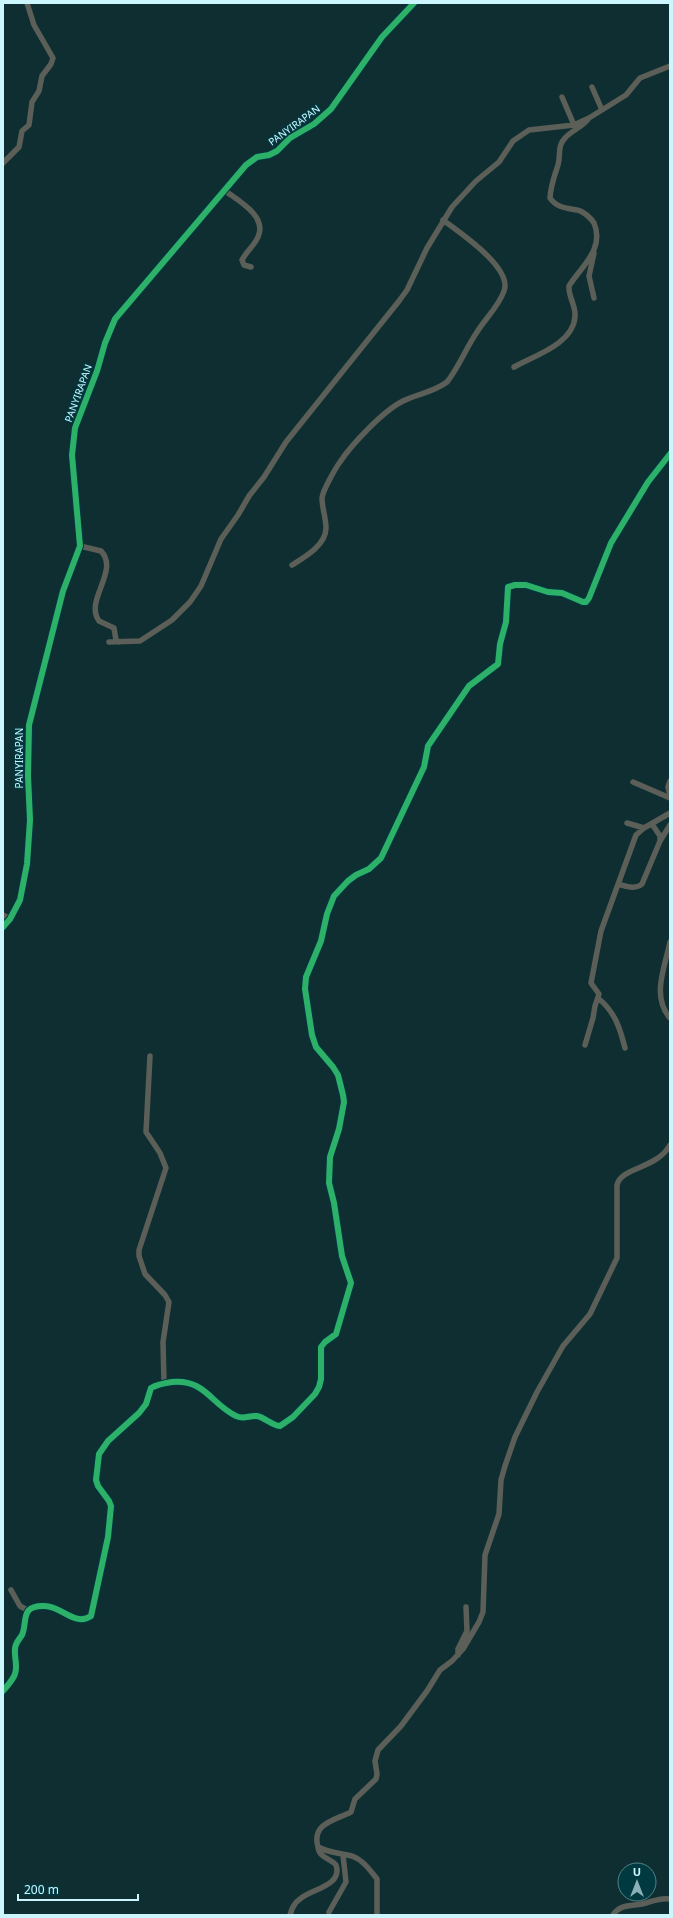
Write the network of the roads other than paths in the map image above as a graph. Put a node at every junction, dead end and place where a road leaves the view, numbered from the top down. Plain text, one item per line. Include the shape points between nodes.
1 (27, 3) edge
2 (414, 3) edge
3 (670, 66) edge
4 (592, 87) dead end
5 (562, 97) dead end
6 (602, 110) junction
7 (589, 118) junction
8 (574, 125) junction
9 (3, 163) edge
10 (224, 190) junction
11 (443, 220) junction
12 (595, 248) junction
13 (251, 267) dead end
14 (594, 298) dead end
15 (514, 367) dead end
16 (670, 454) edge
17 (80, 546) junction
18 (292, 564) dead end
19 (109, 642) dead end
20 (119, 642) junction
21 (670, 781) edge
22 (633, 782) dead end
23 (670, 797) edge
24 (670, 813) edge
25 (627, 823) dead end
26 (652, 824) junction
27 (670, 825) edge
28 (644, 828) junction
29 (660, 841) junction
30 (618, 884) junction
31 (3, 915) edge
32 (10, 919) junction
33 (3, 927) edge
34 (670, 942) edge
35 (598, 998) junction
36 (670, 1018) edge
37 (585, 1045) dead end
38 (625, 1048) dead end
39 (150, 1056) dead end
40 (670, 1145) edge
41 (164, 1383) junction
42 (11, 1590) dead end
43 (466, 1607) dead end
44 (29, 1611) junction
45 (458, 1656) junction
46 (3, 1692) edge
47 (318, 1847) junction
48 (344, 1855) junction
49 (670, 1899) edge
50 (329, 1912) dead end
51 (290, 1915) edge
52 (377, 1915) edge
53 (613, 1915) edge

1 - 9 street via 34,25 52,58 32,102 29,125 22,131 19,147
2 - 10 street, PANYIRAPAN via 382,37 331,110 290,138 277,151 252,160
3 - 6 street via 640,78 626,96
4 - 6 street
5 - 8 street
6 - 7 street
7 - 8 street
7 - 12 street via 561,143 550,198 557,206 580,211 592,220 596,230
8 - 11 street via 532,129 517,138 499,162 476,180
10 - 13 street via 253,212 259,224 259,236 242,260 244,265
10 - 17 street, PANYIRAPAN via 117,315 105,342 75,428 72,445
11 - 18 street via 474,244 501,272 505,290 476,333 448,382 398,404 359,440 340,462 322,498 326,530 324,538 305,558
11 - 20 street via 407,290 300,423 230,525 194,597 172,620 150,636 140,641
12 - 14 street via 589,276
12 - 15 street via 569,286 575,317 569,331 552,349 530,357
16 - 41 street via 648,482 611,543 589,600 583,602 562,593 548,592 526,585 515,584 508,587 506,622 498,664 469,686 428,746 424,767 381,858 369,869 348,881 330,903 321,941 307,971 305,984 316,1048 334,1067 344,1102 339,1129 332,1147 329,1183 342,1256 351,1283 336,1334 321,1348 319,1387 293,1417 280,1426 275,1426 257,1416 235,1416 188,1382
17 - 20 street via 101,551 107,559 96,614 98,621 114,628 116,640
17 - 32 street, PANYIRAPAN via 64,591 29,725 29,854 21,895
19 - 20 street
21 - 23 street
22 - 23 street
24 - 26 street
25 - 28 street
26 - 28 street
26 - 29 street via 660,836
27 - 29 street
28 - 30 street via 636,835
29 - 30 street via 642,884 633,887
30 - 35 street via 600,931 595,954 592,983 599,992
31 - 32 street
32 - 33 street, PANYIRAPAN
34 - 36 street via 660,993 662,1004
35 - 37 street
35 - 38 street via 612,1012
39 - 41 street via 146,1132 166,1168 140,1242 139,1256 145,1274 169,1302 163,1342
40 - 45 street via 659,1158 624,1174 618,1182 618,1258 590,1314 563,1346 515,1437 501,1480 499,1514 485,1555 482,1615
41 - 44 street via 152,1388 146,1404 139,1413 108,1441 99,1454 96,1480 111,1506 108,1537 91,1616 76,1619 55,1608 45,1606
42 - 44 street via 20,1606
43 - 45 street via 467,1631 458,1649
44 - 46 street via 24,1616 21,1637 15,1646 15,1675
45 - 47 street via 440,1670 401,1726 378,1750 375,1761 376,1779 355,1799 351,1812 331,1819 322,1827 317,1836
47 - 48 street
47 - 51 street via 322,1856 333,1861 337,1872 324,1886 300,1898
48 - 50 street via 346,1882
48 - 52 street via 359,1860 378,1881
49 - 53 street via 661,1898 643,1904 624,1906

